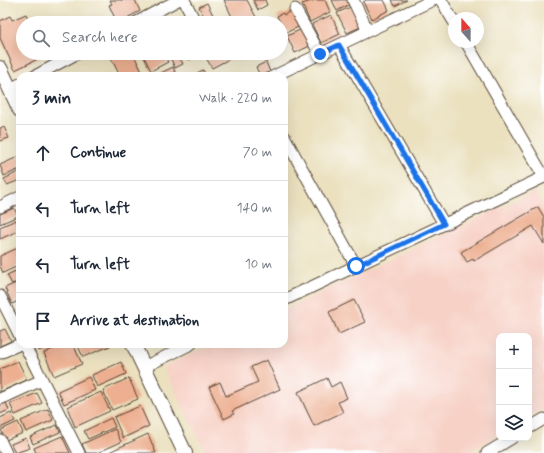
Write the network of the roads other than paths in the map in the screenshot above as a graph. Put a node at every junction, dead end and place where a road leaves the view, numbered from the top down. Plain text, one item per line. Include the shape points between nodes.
1 (178, 0) edge
2 (184, 0) edge
3 (353, 0) edge
4 (433, 0) edge
5 (441, 0) edge
6 (295, 9) dead end
7 (448, 12) edge
8 (148, 16) edge
9 (192, 16) edge
10 (368, 31) junction
11 (339, 45) junction
12 (469, 48) edge
13 (320, 54) junction
14 (65, 60) edge
15 (0, 68) edge
16 (42, 72) edge
17 (282, 72) edge
18 (15, 87) edge
19 (288, 143) edge
20 (544, 177) edge
21 (16, 199) edge
22 (0, 207) edge
23 (444, 224) junction
24 (356, 266) junction
25 (0, 296) edge
26 (288, 298) edge
27 (16, 328) edge
28 (16, 346) edge
29 (26, 348) edge
30 (135, 348) edge
31 (182, 348) edge
32 (0, 353) edge
33 (144, 366) junction
34 (42, 380) junction
35 (0, 399) edge
36 (544, 419) edge
37 (532, 426) edge
38 (0, 440) edge
39 (507, 441) edge
40 (6, 453) edge
41 (79, 453) edge
42 (186, 453) edge
43 (487, 453) edge

1 - 8 street
2 - 9 street
3 - 10 street
4 - 10 street
5 - 7 street
6 - 13 street
10 - 11 street
11 - 13 street
11 - 23 street
12 - 20 street
13 - 17 street
14 - 16 street
15 - 18 street
19 - 24 street
20 - 23 street
21 - 22 street
23 - 24 street
24 - 26 street
25 - 27 street
28 - 32 street
29 - 34 street
30 - 33 street
31 - 33 street
33 - 42 street
34 - 35 street
34 - 41 street
36 - 37 street
38 - 40 street
39 - 43 street

